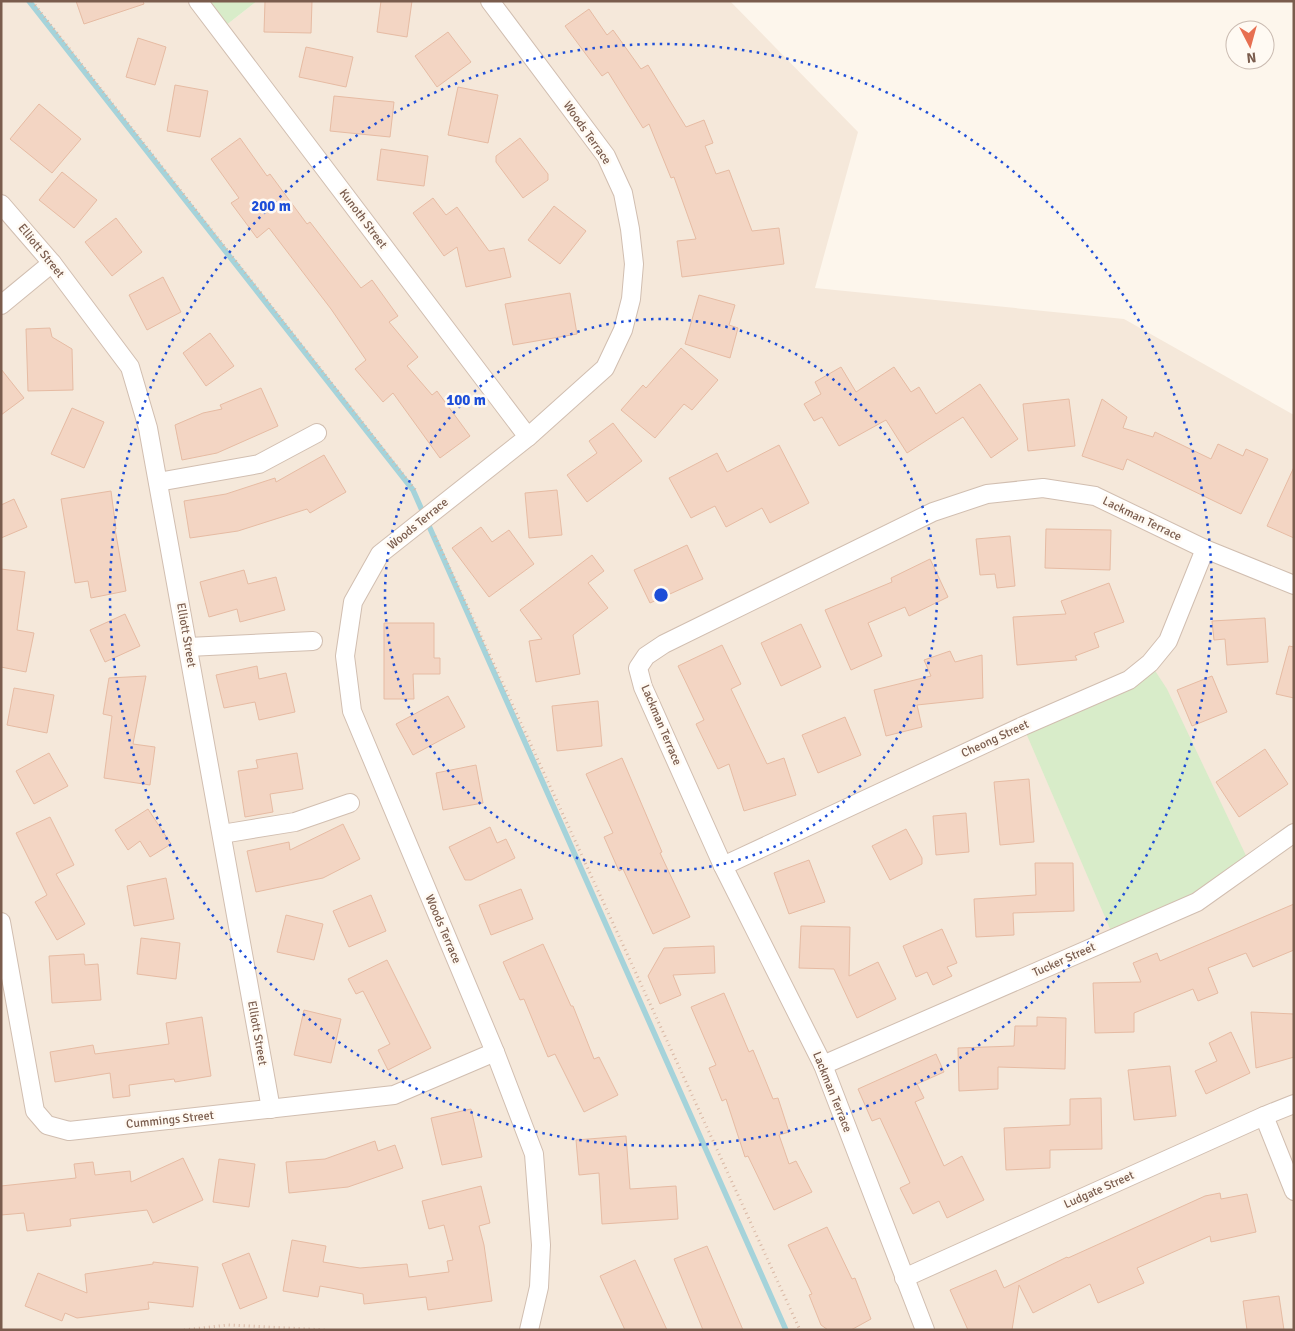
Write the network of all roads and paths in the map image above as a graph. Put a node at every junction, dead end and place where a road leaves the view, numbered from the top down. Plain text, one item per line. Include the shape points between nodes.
1 (32, 1) edge
2 (198, 1) edge
3 (490, 1) edge
4 (1, 204) edge
5 (52, 263) junction
6 (1, 305) edge
7 (317, 433) dead end
8 (528, 437) junction
9 (158, 482) junction
10 (417, 492) dead end
11 (435, 536) dead end
12 (1205, 549) junction
13 (1294, 585) edge
14 (313, 641) dead end
15 (188, 647) junction
16 (350, 802) dead end
17 (1294, 833) edge
18 (222, 834) junction
19 (723, 866) junction
20 (1, 922) edge
21 (494, 1052) junction
22 (823, 1065) junction
23 (1294, 1104) edge
24 (271, 1109) junction
25 (1264, 1116) junction
26 (1294, 1191) edge
27 (904, 1278) junction
28 (184, 1330) edge
29 (326, 1330) edge
30 (529, 1330) edge
31 (800, 1330) edge
32 (925, 1330) edge

1 - 10 path
2 - 8 street, Kunoth Street
3 - 8 street, Woods Terrace via 606,156 623,193 634,264 631,299 623,330 605,368
4 - 5 street, Elliott Street
5 - 6 street
5 - 9 street, Elliott Street via 130,367 148,428
7 - 9 street via 259,464
8 - 21 street, Woods Terrace via 380,554 353,602 345,656 352,711
9 - 15 street, Elliott Street
11 - 31 path
12 - 13 street, Lackman Terrace
12 - 19 street, Cheong Street via 1168,640 1150,663 1129,680
12 - 19 street, Lackman Terrace via 1095,496 1042,488 987,494 933,512 664,644 646,656 638,668
14 - 15 street
15 - 18 street, Elliott Street
16 - 18 street via 295,822
17 - 22 street, Tucker Street via 1197,902
18 - 24 street, Elliott Street
19 - 22 street, Lackman Terrace
20 - 24 street, Cummings Street via 35,1111 47,1125 68,1131
21 - 24 street, Cummings Street via 394,1095
21 - 30 street, Woods Terrace via 534,1154 541,1245 539,1287
22 - 27 street, Lackman Terrace
23 - 25 street, Ludgate Street
25 - 26 street
25 - 27 street, Ludgate Street
27 - 32 street, Lackman Terrace
28 - 29 path via 228,1325

